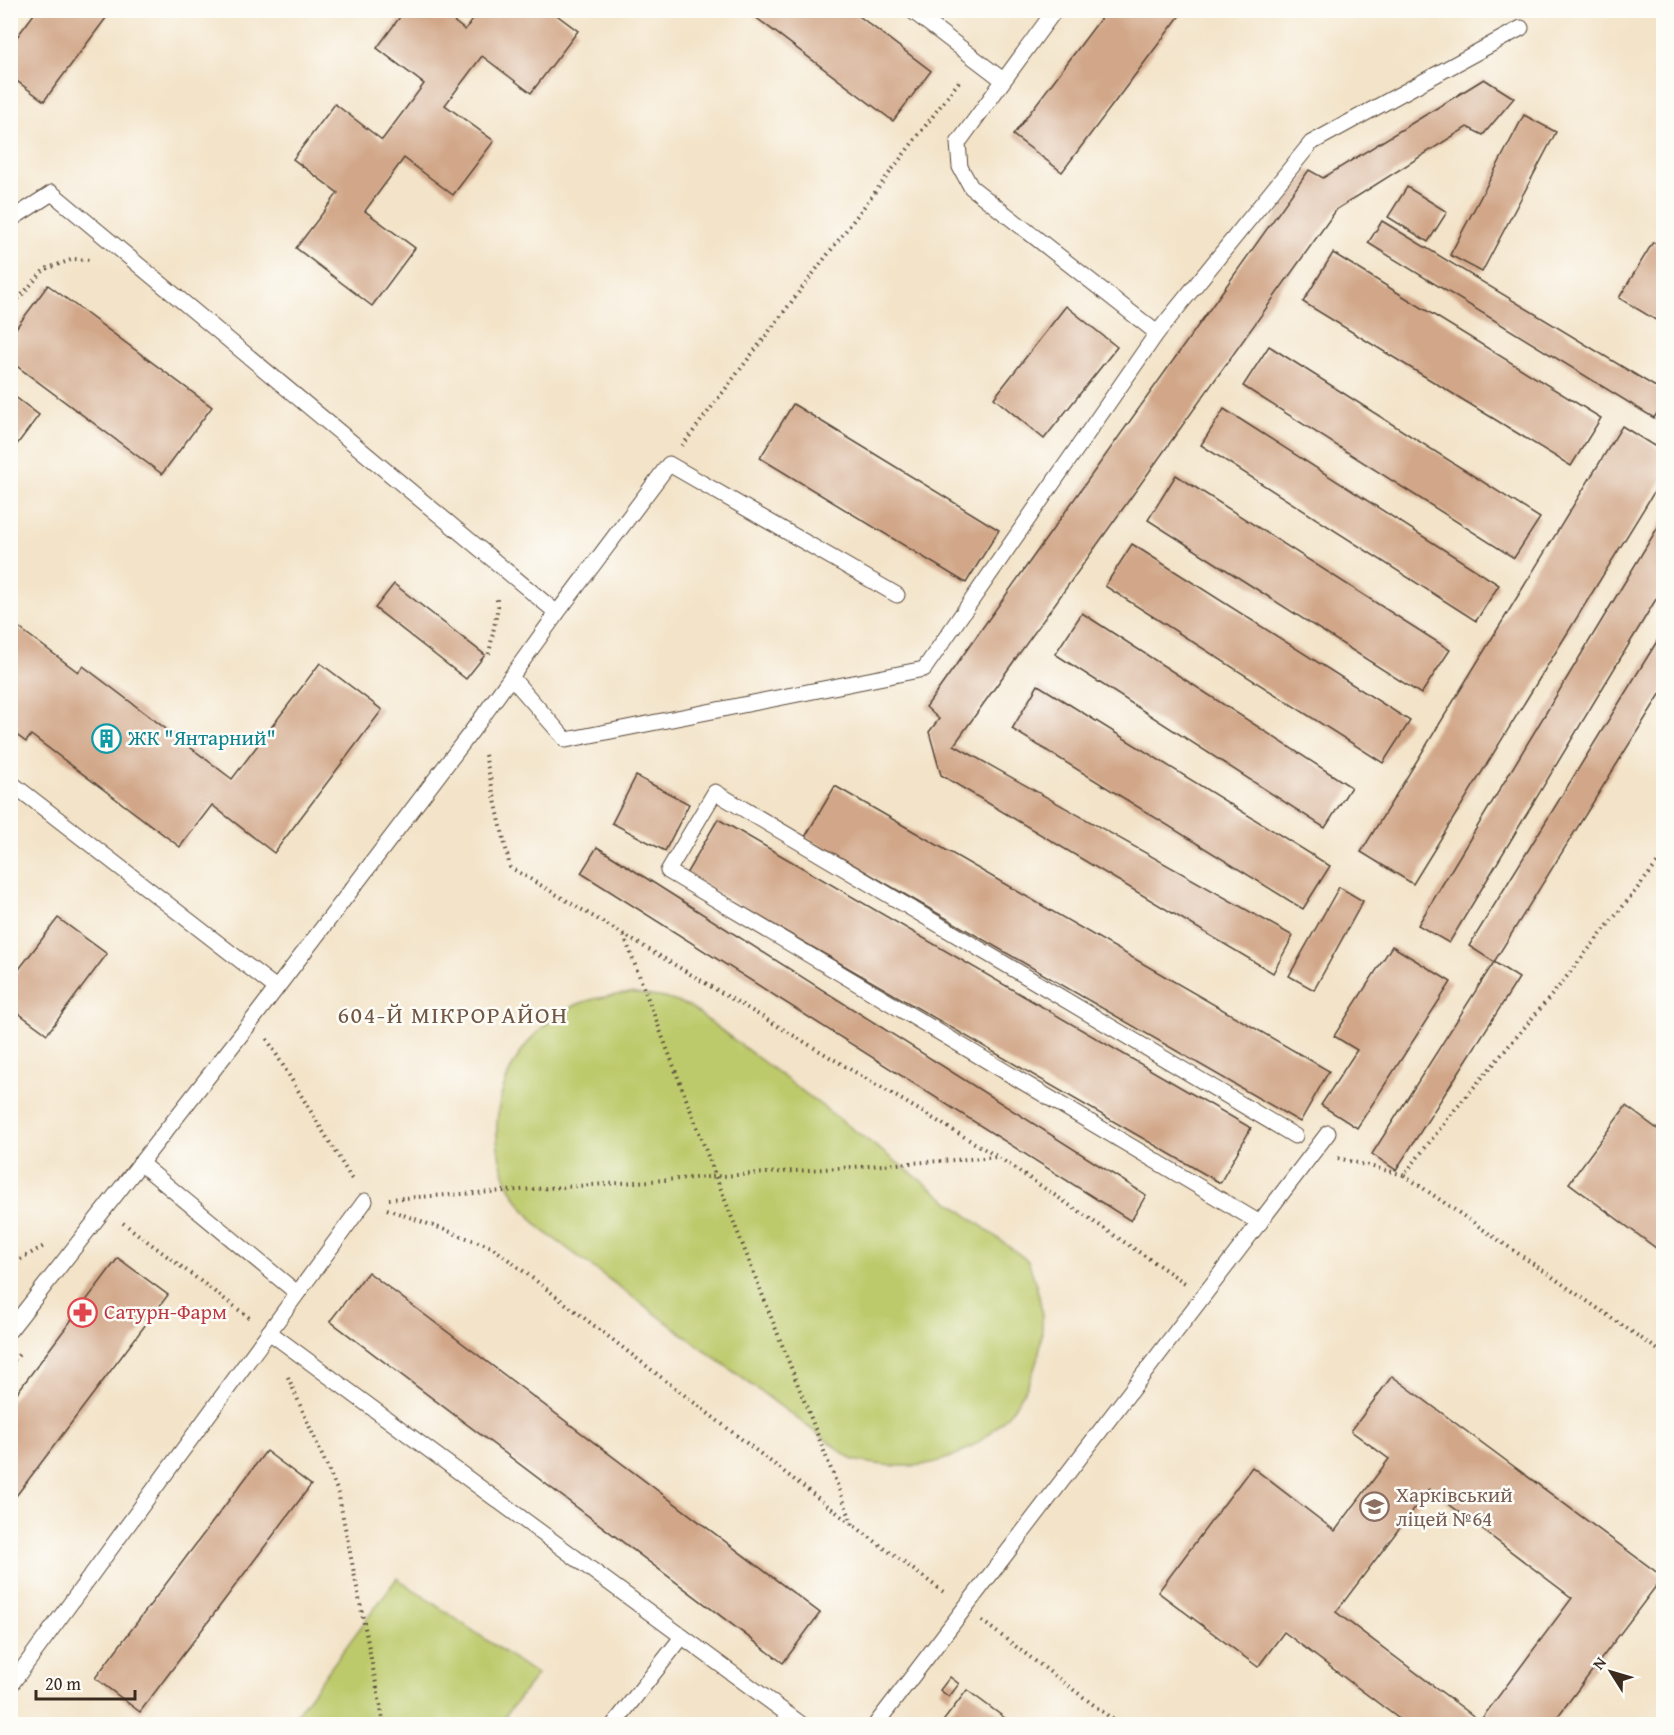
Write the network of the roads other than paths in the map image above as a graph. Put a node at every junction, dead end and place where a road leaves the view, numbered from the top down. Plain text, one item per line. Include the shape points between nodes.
1 (911, 10) edge
2 (1055, 10) edge
3 (1521, 28) dead end
4 (1003, 80) junction
5 (10, 219) edge
6 (1157, 333) junction
7 (897, 595) dead end
8 (557, 613) junction
9 (511, 677) junction
10 (10, 782) edge
11 (276, 988) junction
12 (1328, 1133) dead end
13 (1295, 1136) dead end
14 (140, 1163) junction
15 (365, 1201) road end
16 (1260, 1223) junction
17 (297, 1293) junction
18 (10, 1330) edge
19 (269, 1332) junction
20 (682, 1637) junction
21 (10, 1686) edge
22 (614, 1725) edge
23 (801, 1725) edge
24 (876, 1725) edge

1 - 4 lane
2 - 4 lane
3 - 6 lane via 1311,143
4 - 6 lane via 958,143 960,167 971,187
5 - 8 lane via 52,193
6 - 9 lane via 924,669 566,740
7 - 8 lane via 669,464
8 - 9 lane
9 - 11 lane
10 - 11 lane
11 - 14 lane
12 - 16 lane
13 - 16 lane via 715,792 668,871
14 - 17 lane
14 - 18 lane
15 - 17 lane
16 - 24 lane
17 - 19 lane
19 - 20 lane
19 - 21 lane
20 - 22 lane
20 - 23 lane

